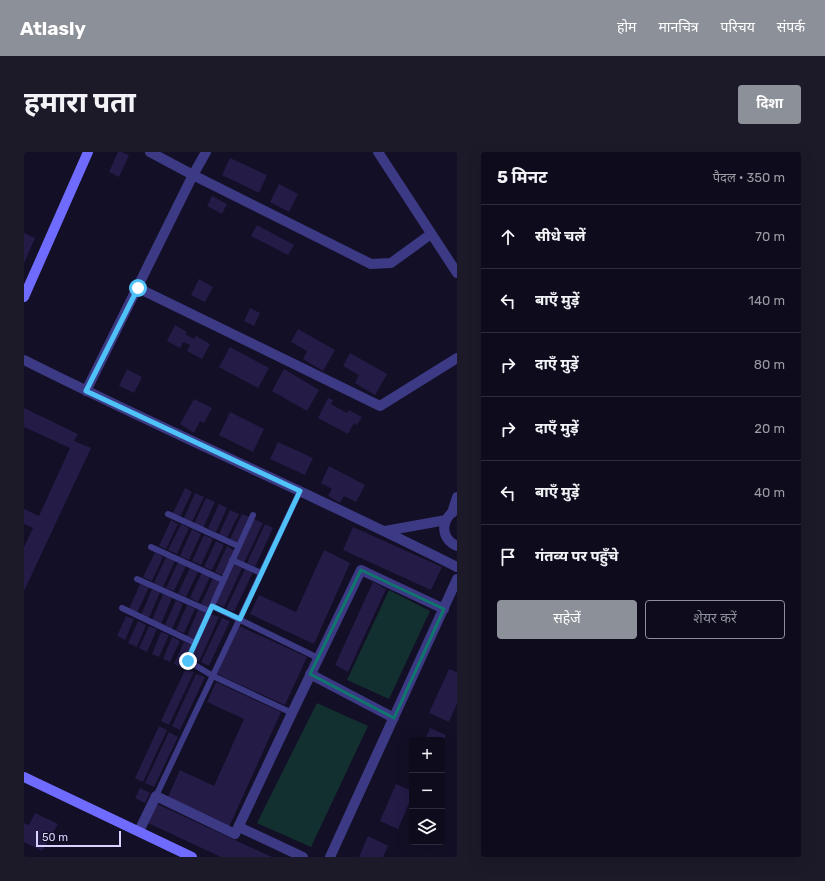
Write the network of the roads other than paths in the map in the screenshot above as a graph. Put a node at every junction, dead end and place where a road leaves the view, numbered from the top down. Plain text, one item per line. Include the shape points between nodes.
1 (88, 152) edge
2 (150, 152) edge
3 (206, 152) edge
4 (378, 152) edge
5 (193, 175) junction
6 (431, 234) junction
7 (457, 273) edge
8 (138, 288) junction
9 (24, 297) edge
10 (457, 358) edge
11 (24, 360) edge
12 (86, 391) junction
13 (300, 491) junction
14 (457, 497) edge
15 (168, 514) dead end
16 (451, 514) edge
17 (253, 515) dead end
18 (385, 531) junction
19 (238, 546) junction
20 (457, 546) edge
21 (151, 547) dead end
22 (232, 560) junction
23 (457, 568) edge
24 (261, 573) junction
25 (137, 579) dead end
26 (457, 579) edge
27 (224, 580) junction
28 (122, 608) dead end
29 (210, 609) junction
30 (444, 609) junction
31 (240, 619) junction
32 (195, 643) junction
33 (318, 658) junction
34 (310, 674) junction
35 (213, 676) junction
36 (292, 713) junction
37 (394, 718) junction
38 (24, 777) edge
39 (156, 796) junction
40 (239, 827) junction
41 (139, 831) junction
42 (192, 857) edge
43 (303, 857) edge
44 (330, 857) edge

1 - 9 main road
2 - 5 street
3 - 5 street
4 - 6 street
5 - 6 street via 371,264 391,263
5 - 8 street
6 - 7 street
8 - 10 street via 380,406
8 - 12 street
11 - 12 street
12 - 13 street
13 - 18 street
13 - 24 lane
14 - 16 street
15 - 19 lane
16 - 18 street
16 - 20 street via 444,532 450,542
17 - 19 lane
18 - 23 street
19 - 22 lane
21 - 27 lane
22 - 24 lane
22 - 27 lane
24 - 31 lane
25 - 29 lane
26 - 30 street
27 - 29 lane
28 - 32 lane
29 - 31 lane
29 - 32 lane
30 - 33 street via 361,570
30 - 37 street
31 - 33 lane
31 - 35 lane
32 - 35 lane via 188,661
33 - 34 street
34 - 36 street
34 - 37 street
35 - 36 lane
35 - 39 lane
36 - 40 street
37 - 44 street
38 - 41 main road
39 - 40 street via 236,834
39 - 41 street
40 - 43 street
41 - 42 main road

